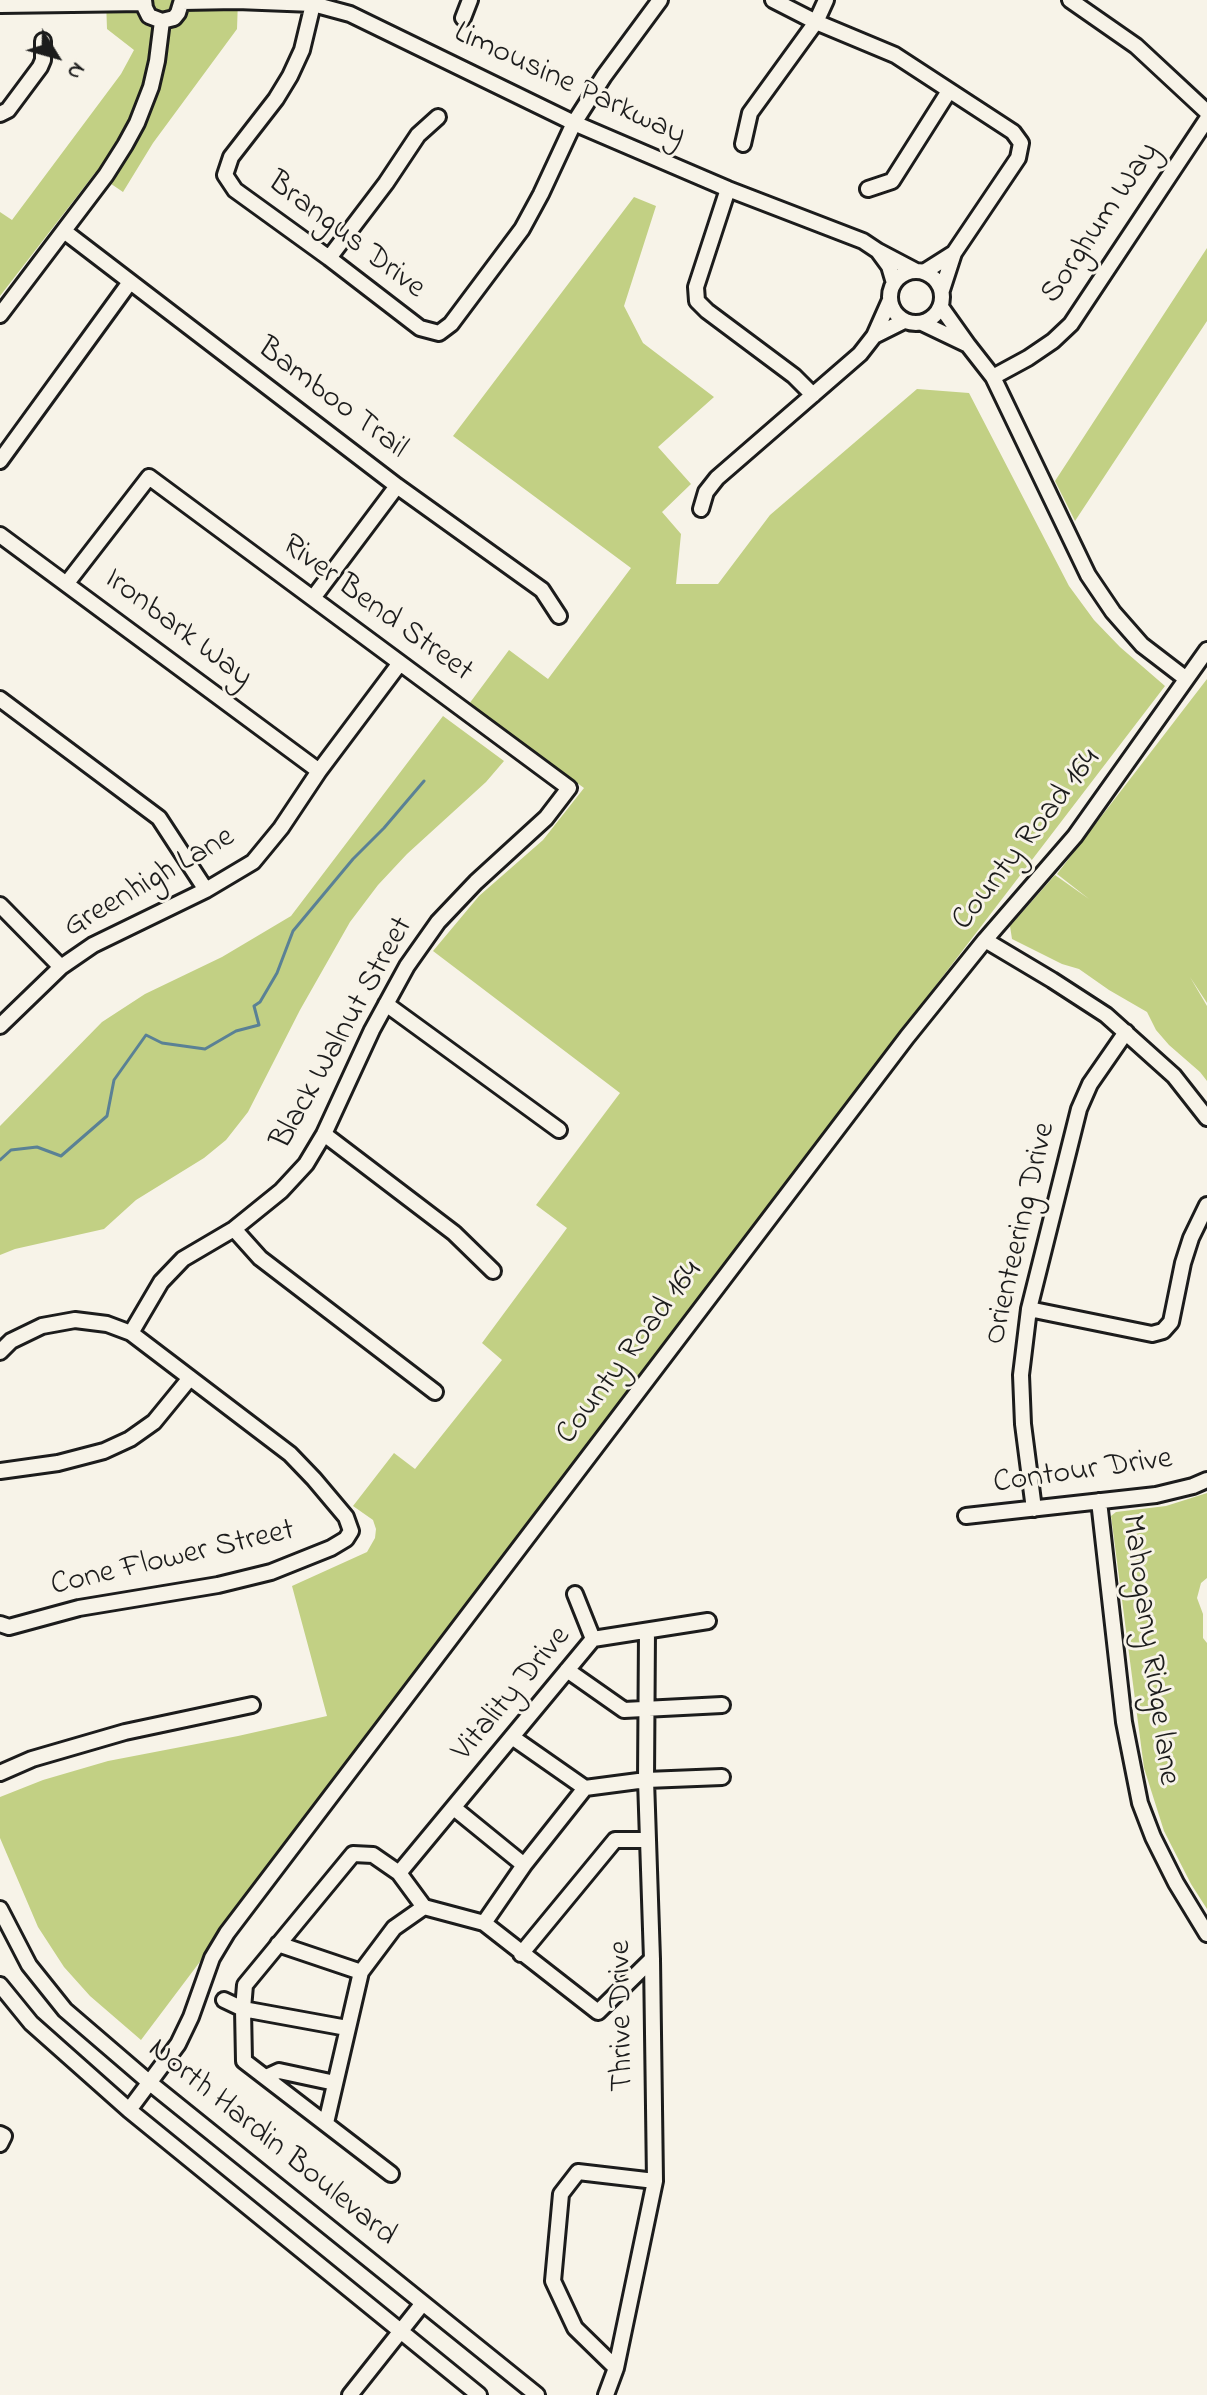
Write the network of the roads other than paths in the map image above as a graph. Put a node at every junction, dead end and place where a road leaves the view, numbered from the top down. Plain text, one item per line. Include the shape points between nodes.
1 (470, 0) edge
2 (660, 0) edge
3 (773, 0) edge
4 (826, 0) edge
5 (1070, 0) edge
6 (182, 1) edge
7 (144, 2) edge
8 (313, 2) edge
9 (0, 5) edge
10 (463, 18) dead end
11 (162, 21) junction
12 (816, 22) junction
13 (43, 41) dead end
14 (949, 91) junction
15 (1207, 112) edge
16 (0, 114) edge
17 (438, 117) dead end
18 (1207, 119) edge
19 (574, 123) junction
20 (743, 144) dead end
21 (728, 189) junction
22 (868, 189) dead end
23 (64, 231) junction
24 (878, 251) junction
25 (954, 253) junction
26 (329, 258) junction
27 (920, 271) junction
28 (130, 282) junction
29 (894, 283) junction
30 (942, 290) junction
31 (890, 300) junction
32 (941, 307) junction
33 (0, 315) edge
34 (904, 321) junction
35 (922, 323) junction
36 (874, 336) junction
37 (968, 345) junction
38 (993, 377) junction
39 (813, 395) junction
40 (0, 461) edge
41 (397, 486) junction
42 (701, 509) dead end
43 (0, 535) edge
44 (67, 583) junction
45 (313, 598) junction
46 (559, 616) dead end
47 (1207, 650) edge
48 (400, 663) junction
49 (1185, 678) junction
50 (0, 699) edge
51 (319, 771) junction
52 (569, 788) joint
53 (206, 890) junction
54 (0, 905) edge
55 (985, 940) junction
56 (61, 967) junction
57 (386, 1004) junction
58 (0, 1026) edge
59 (1126, 1032) junction
60 (1207, 1118) edge
61 (559, 1130) dead end
62 (324, 1134) junction
63 (1207, 1205) edge
64 (234, 1229) junction
65 (493, 1271) dead end
66 (1029, 1309) junction
67 (131, 1333) junction
68 (0, 1352) edge
69 (190, 1378) junction
70 (435, 1392) dead end
71 (0, 1471) edge
72 (1207, 1480) edge
73 (1099, 1501) junction
74 (1034, 1509) junction
75 (966, 1516) dead end
76 (575, 1594) dead end
77 (708, 1621) dead end
78 (0, 1624) edge
79 (647, 1631) junction
80 (593, 1639) junction
81 (567, 1670) junction
82 (252, 1705) dead end
83 (722, 1705) dead end
84 (646, 1710) junction
85 (512, 1737) junction
86 (0, 1773) edge
87 (722, 1777) dead end
88 (646, 1780) junction
89 (585, 1788) junction
90 (454, 1808) junction
91 (648, 1840) junction
92 (524, 1865) junction
93 (399, 1873) junction
94 (424, 1907) junction
95 (0, 1909) edge
96 (484, 1923) junction
97 (1207, 1934) edge
98 (278, 1944) junction
99 (521, 1954) junction
100 (652, 1959) junction
101 (361, 1972) junction
102 (0, 1985) edge
103 (224, 2000) dead end
104 (243, 2009) junction
105 (347, 2028) junction
106 (266, 2077) junction
107 (150, 2083) junction
108 (335, 2083) junction
109 (129, 2110) junction
110 (326, 2123) junction
111 (391, 2174) dead end
112 (655, 2181) junction
113 (423, 2303) junction
114 (400, 2331) junction
115 (616, 2368) junction
116 (350, 2395) edge
117 (479, 2395) edge
118 (537, 2395) edge
119 (606, 2395) edge

1 - 10 street
2 - 19 street
3 - 12 street
4 - 12 street
5 - 15 street via 1136,46
6 - 8 street, Limousine Parkway
6 - 11 street via 174,18
7 - 9 street
7 - 11 street via 149,16
8 - 19 street, Limousine Parkway via 350,14
8 - 26 street, Brangus Drive via 290,76 231,157 225,175 235,190
11 - 23 street via 154,74 137,123
12 - 14 street via 895,55
12 - 20 street via 750,113
13 - 16 street via 40,67
14 - 22 street via 892,181
14 - 25 street via 1013,132 1021,143 1018,158
17 - 26 street via 418,135
18 - 38 street, Sorghum Way via 1071,324
19 - 21 street, Limousine Parkway
19 - 26 street, Brangus Drive via 522,229 439,333 420,328
21 - 24 street, Limousine Parkway
21 - 39 street via 696,287 697,301
23 - 28 street, Bamboo Trail
23 - 33 street
24 - 27 street, Limousine Parkway
24 - 29 street
25 - 27 street
25 - 30 street
27 - 29 street via 907,272
27 - 30 street via 932,276
28 - 40 street
28 - 41 street, Bamboo Trail
29 - 31 street
30 - 32 street
31 - 34 street
31 - 36 street
32 - 35 street
32 - 37 street
34 - 35 street
34 - 36 street
35 - 37 street
36 - 39 street
37 - 38 street
38 - 49 street via 1088,575 1142,645
39 - 42 street via 717,478
41 - 45 street
41 - 46 street, Bamboo Trail via 542,590
43 - 44 street, Ironbark Way
44 - 45 street, River Bend Street via 149,477
44 - 51 street, Ironbark Way
45 - 48 street, River Bend Street
47 - 49 street, County Road 164
48 - 51 street, Greenhigh Lane
48 - 52 street, River Bend Street
49 - 55 street, County Road 164 via 1075,836
50 - 53 street via 159,818
51 - 53 street, Greenhigh Lane via 253,862
52 - 57 street, Black Walnut Street via 546,818 438,922
53 - 56 street, Greenhigh Lane via 93,945
54 - 56 street
55 - 59 street via 1082,998
55 - 107 street, County Road 164 via 227,1933 178,2044
56 - 58 street, Greenhigh Lane
57 - 61 street
57 - 62 street, Black Walnut Street
59 - 60 street via 1174,1076
59 - 66 street, Orienteering Drive via 1079,1109
62 - 64 street, Black Walnut Street via 281,1191
62 - 65 street via 454,1233
63 - 66 street via 1191,1238 1171,1322 1163,1331 1152,1334
64 - 67 street, Black Walnut Street via 183,1259 161,1282
64 - 70 street via 260,1258
66 - 74 street, Orienteering Drive via 1021,1375
67 - 68 street via 75,1320 42,1326
67 - 69 street
69 - 71 street via 154,1422 130,1439 58,1463
69 - 78 street, Cone Flower Street via 290,1454 346,1517 351,1531 346,1539 271,1572 79,1608 9,1627
72 - 73 street, Contour Drive via 1156,1495
73 - 74 street, Contour Drive
73 - 97 street, Mahogany Ridge lane via 1124,1722 1140,1803 1176,1883
74 - 75 street, Contour Drive
76 - 80 street
77 - 79 street, Vitality Drive
79 - 80 street, Vitality Drive
79 - 84 street, Thrive Drive
80 - 81 street, Vitality Drive
81 - 84 street via 624,1710
81 - 85 street, Vitality Drive
82 - 86 street via 125,1732
83 - 84 street
84 - 88 street, Thrive Drive
85 - 89 street
85 - 90 street, Vitality Drive
87 - 88 street
88 - 89 street
88 - 91 street, Thrive Drive
89 - 92 street
90 - 92 street
90 - 93 street, Vitality Drive
91 - 99 street via 615,1840
91 - 100 street, Thrive Drive
92 - 96 street
93 - 94 street
93 - 98 street via 373,1855 353,1854
94 - 96 street
94 - 101 street via 394,1928
95 - 107 street, North Hardin Boulevard via 29,1965 65,2010
96 - 99 street
98 - 101 street
98 - 104 street via 245,1985
99 - 100 street via 598,2012
100 - 112 street, Thrive Drive
101 - 105 street
102 - 109 street, North Hardin Boulevard via 31,2023
103 - 104 street
104 - 105 street
104 - 106 street via 244,2061
105 - 108 street
106 - 108 street via 279,2071
106 - 110 street
107 - 109 street, County Road 164
107 - 113 street, North Hardin Boulevard
108 - 110 street
109 - 114 street, North Hardin Boulevard
110 - 111 street
112 - 115 street, Thrive Drive
112 - 115 street via 578,2172 561,2194 553,2281 575,2328
113 - 114 street
113 - 118 street, North Hardin Boulevard
114 - 116 street
114 - 117 street, North Hardin Boulevard
115 - 119 street, Thrive Drive

